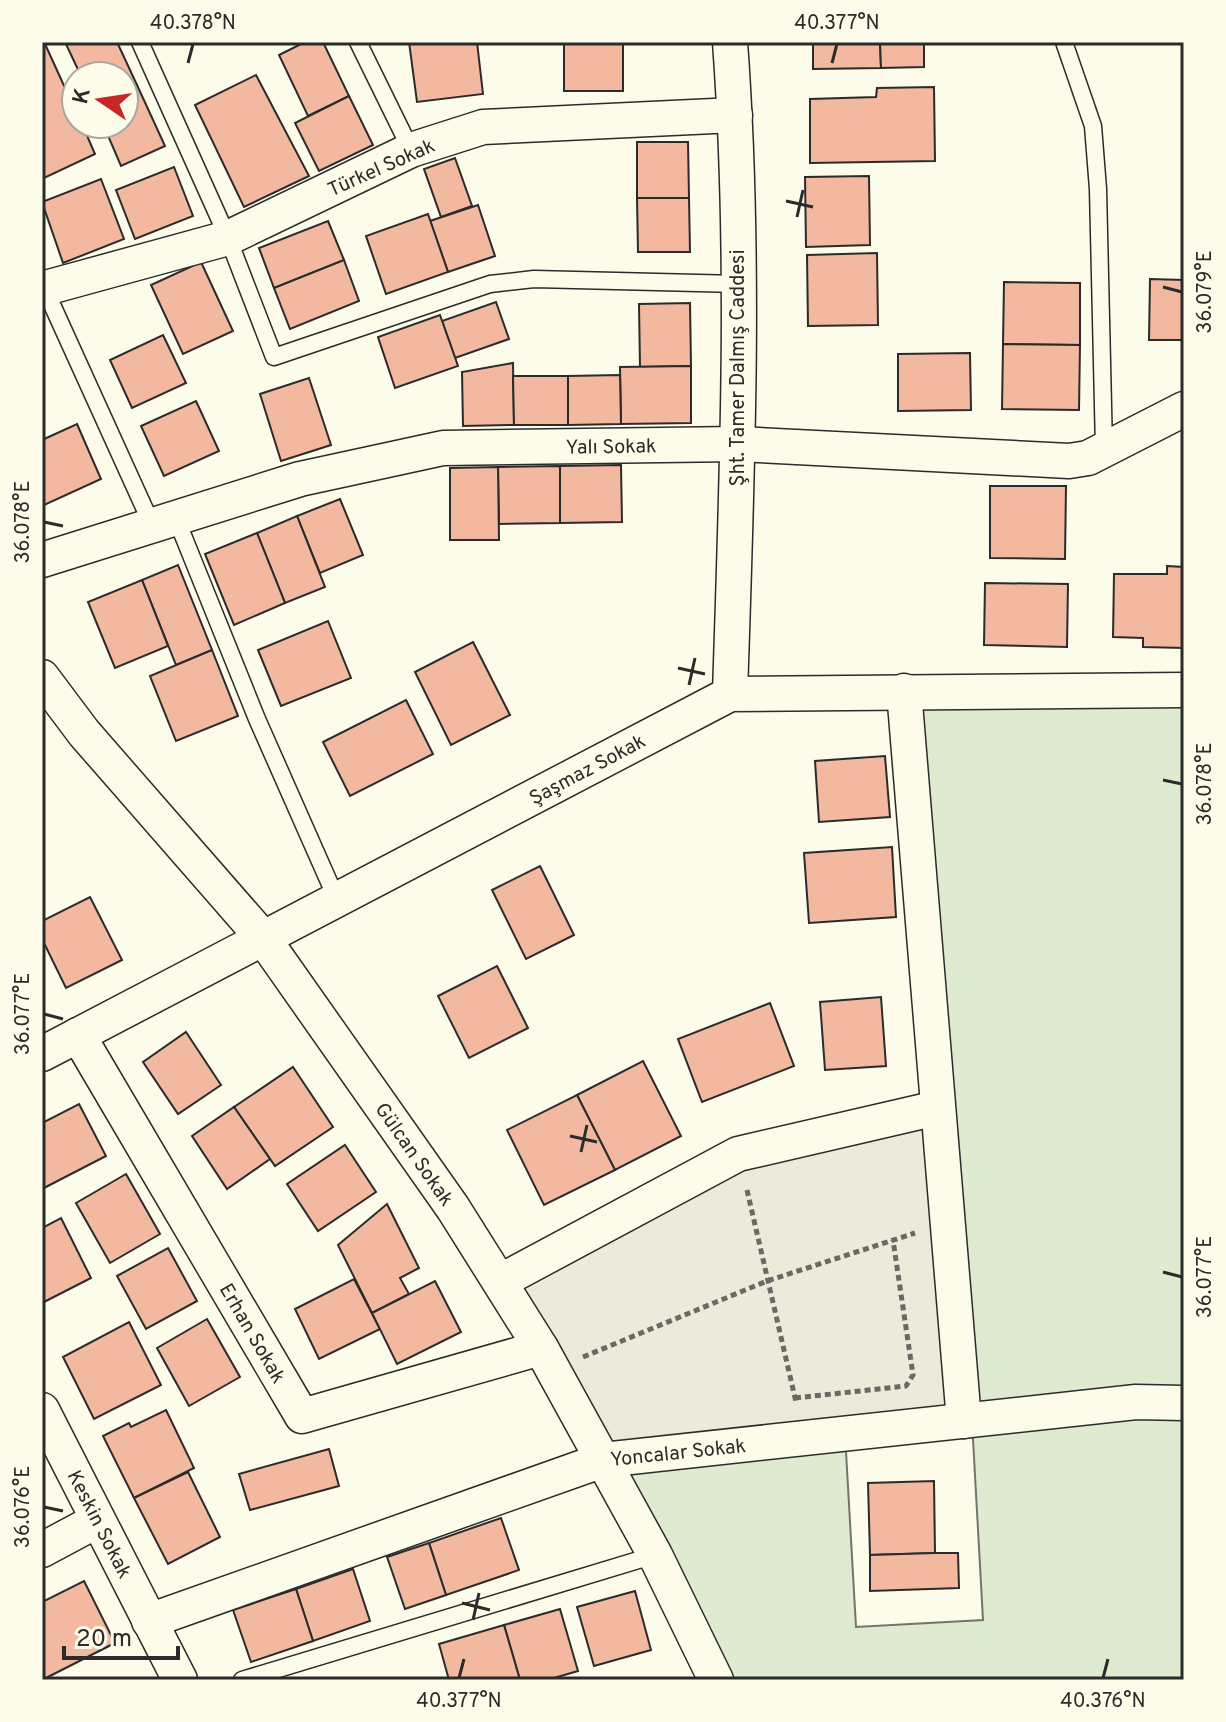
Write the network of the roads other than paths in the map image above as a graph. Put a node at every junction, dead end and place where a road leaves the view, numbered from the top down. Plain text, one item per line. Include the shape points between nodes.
1 (140, 42) edge
2 (358, 42) edge
3 (730, 42) edge
4 (1064, 42) edge
5 (735, 115) junction
6 (411, 150) junction
7 (228, 238) junction
8 (739, 284) junction
9 (43, 286) edge
10 (1184, 409) edge
11 (738, 444) junction
12 (1104, 449) junction
13 (164, 522) junction
14 (42, 560) edge
15 (42, 677) edge
16 (1184, 690) edge
17 (904, 691) junction
18 (730, 694) junction
19 (337, 900) junction
20 (263, 938) junction
21 (78, 1035) junction
22 (42, 1054) edge
23 (937, 1108) junction
24 (501, 1281) junction
25 (547, 1359) junction
26 (1184, 1403) edge
27 (42, 1410) edge
28 (964, 1421) junction
29 (603, 1460) junction
30 (98, 1520) junction
31 (42, 1550) edge
32 (655, 1555) junction
33 (149, 1621) junction
34 (180, 1680) edge
35 (242, 1680) edge
36 (716, 1680) edge

1 - 7 lane
2 - 6 lane
3 - 5 street, Şht. Tamer Dalmış Caddesi
4 - 12 lane via 1093,126
5 - 6 street, Türkel Sokak via 483,127
5 - 8 street, Şht. Tamer Dalmış Caddesi
6 - 7 street, Türkel Sokak
7 - 8 lane via 274,357 490,284 534,279
7 - 9 street, Türkel Sokak
8 - 11 street, Şht. Tamer Dalmış Caddesi
9 - 13 lane
10 - 12 street, Yalı Sokak
11 - 12 street, Yalı Sokak via 1069,461
11 - 13 street, Yalı Sokak via 443,448 300,479
11 - 18 street, Şht. Tamer Dalmış Caddesi
13 - 14 street, Yalı Sokak
13 - 19 lane
15 - 20 street, Gülcan Sokak via 84,733
16 - 17 street, Şaşmaz Sokak
17 - 18 street, Şaşmaz Sokak
17 - 23 street
18 - 19 street, Şaşmaz Sokak
19 - 20 street, Şaşmaz Sokak
20 - 21 street, Şaşmaz Sokak
20 - 24 street, Gülcan Sokak
21 - 22 street, Şaşmaz Sokak
21 - 25 street, Erhan Sokak via 302,1416
23 - 24 street via 738,1154
23 - 28 street
24 - 25 street, Gülcan Sokak
25 - 29 street, Gülcan Sokak
26 - 28 street, Yoncalar Sokak via 1136,1402
27 - 30 street, Keskin Sokak
28 - 29 street, Yoncalar Sokak
29 - 32 street, Gülcan Sokak
29 - 33 street, Yoncalar Sokak
30 - 31 street
30 - 33 street, Keskin Sokak
32 - 35 lane
32 - 36 street, Gülcan Sokak
33 - 34 street, Keskin Sokak

